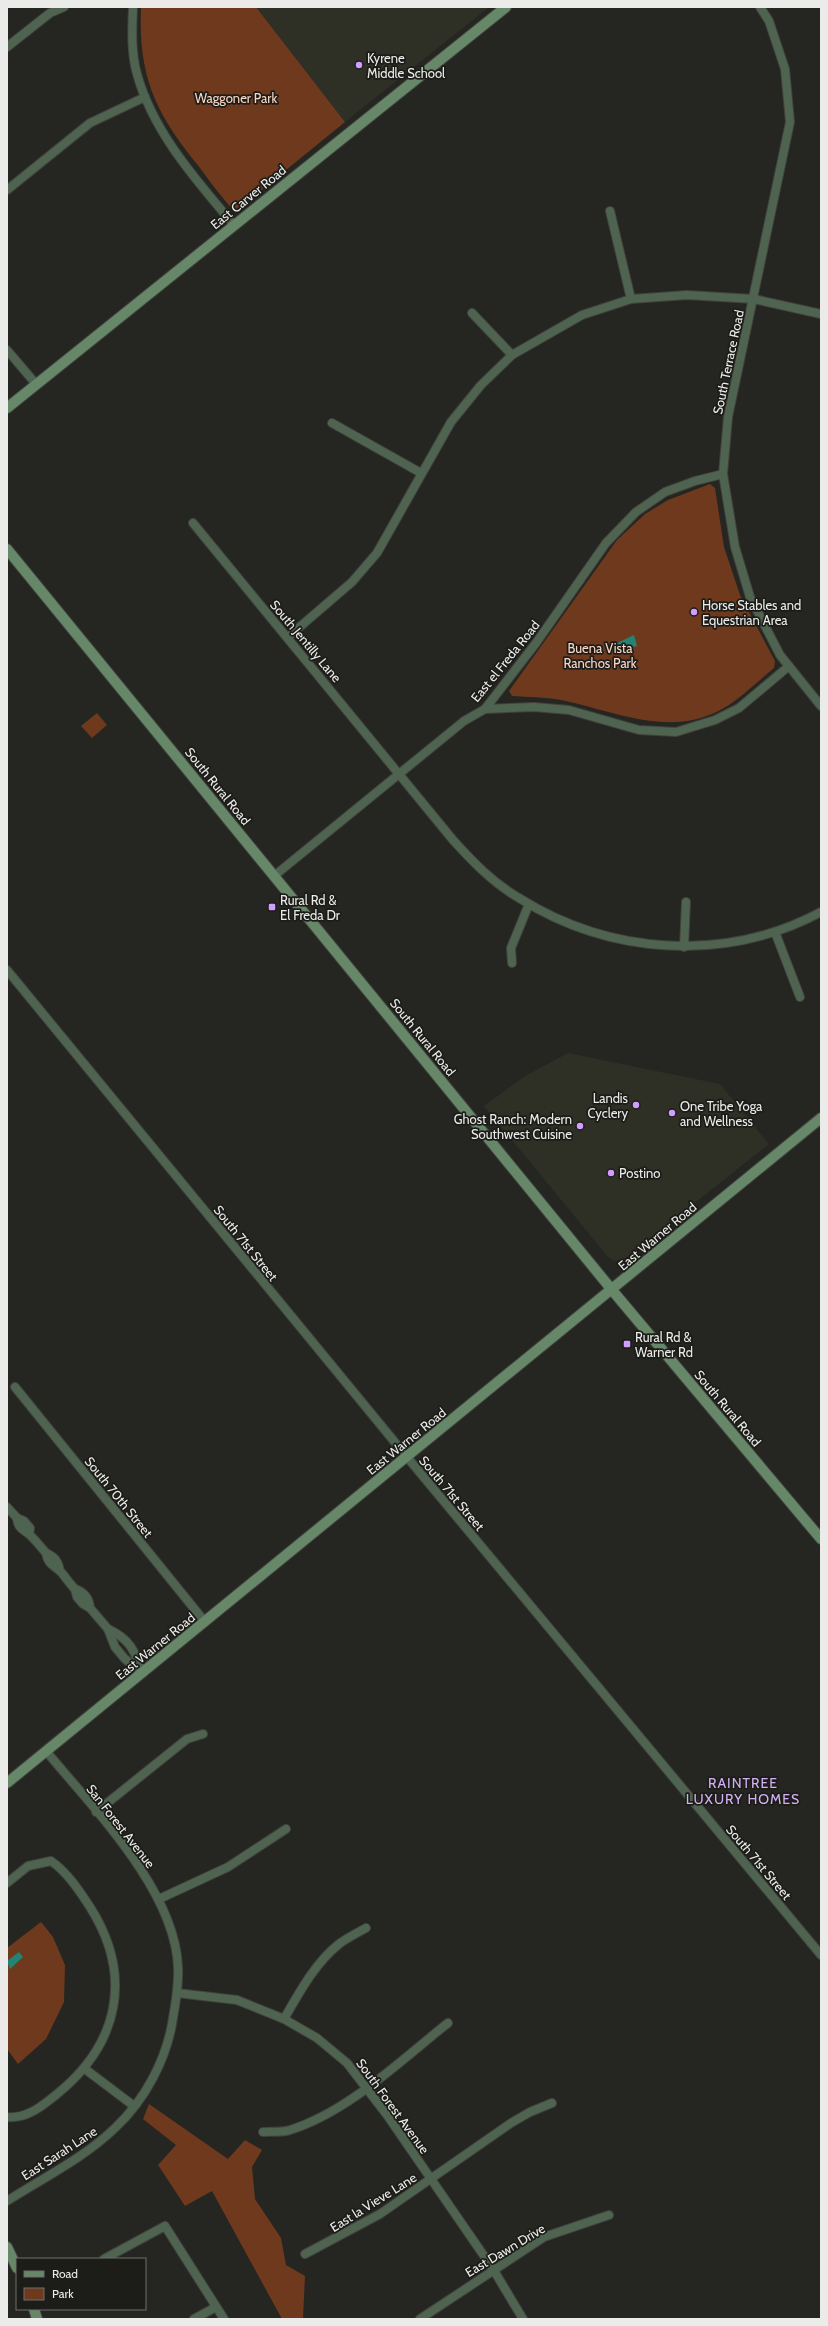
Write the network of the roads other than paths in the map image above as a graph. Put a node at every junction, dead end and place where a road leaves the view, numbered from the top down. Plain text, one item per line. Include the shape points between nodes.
1 (64, 7) edge
2 (133, 7) edge
3 (506, 7) edge
4 (760, 7) edge
5 (7, 47) edge
6 (146, 97) junction
7 (7, 190) edge
8 (610, 211) dead end
9 (234, 225) junction
10 (631, 299) junction
11 (754, 299) junction
12 (472, 313) dead end
13 (821, 314) edge
14 (7, 350) edge
15 (512, 355) junction
16 (36, 384) junction
17 (7, 408) edge
18 (332, 423) dead end
19 (421, 473) junction
20 (723, 474) junction
21 (193, 523) dead end
22 (7, 549) edge
23 (288, 637) junction
24 (789, 666) junction
25 (821, 706) edge
26 (485, 709) junction
27 (400, 775) junction
28 (274, 876) junction
29 (686, 902) dead end
30 (530, 904) junction
31 (821, 912) edge
32 (776, 932) junction
33 (684, 947) junction
34 (512, 963) dead end
35 (7, 970) edge
36 (800, 997) dead end
37 (821, 1118) edge
38 (612, 1290) junction
39 (15, 1387) dead end
40 (407, 1457) junction
41 (7, 1506) edge
42 (821, 1540) edge
43 (205, 1622) junction
44 (108, 1629) junction
45 (143, 1672) junction
46 (203, 1734) dead end
47 (46, 1751) junction
48 (7, 1783) edge
49 (96, 1812) junction
50 (286, 1829) dead end
51 (7, 1883) edge
52 (159, 1899) junction
53 (366, 1928) dead end
54 (821, 1955) edge
55 (177, 1992) junction
56 (284, 2018) junction
57 (448, 2023) dead end
58 (85, 2069) junction
59 (367, 2087) junction
60 (552, 2103) dead end
61 (134, 2106) junction
62 (7, 2117) edge
63 (263, 2132) dead end
64 (431, 2180) junction
65 (7, 2201) edge
66 (609, 2214) dead end
67 (9, 2254) edge
68 (305, 2254) dead end
69 (106, 2258) edge
70 (16, 2266) edge
71 (493, 2269) junction
72 (216, 2307) junction
73 (194, 2319) edge
74 (224, 2319) edge
75 (420, 2319) edge
76 (523, 2319) edge

1 - 5 street via 50,13
2 - 6 street via 136,73
3 - 9 main road, East Carver Road
4 - 11 street, South Terrace Road via 769,21 785,69 790,122
6 - 7 street via 90,123
6 - 9 street via 170,144
8 - 10 street
9 - 16 main road, East Carver Road
10 - 11 street via 687,295
10 - 15 street via 582,315
11 - 13 street
11 - 20 street, South Terrace Road via 728,417
12 - 15 street
14 - 16 street
15 - 19 street via 480,385 451,422
16 - 17 main road, East Carver Road
18 - 19 street
19 - 23 street via 377,553 352,582
20 - 24 street, South Terrace Road via 735,547 750,597 780,655
20 - 26 street, East el Freda Road via 665,492 636,512 606,543 536,643
21 - 23 street, South Jentilly Lane
22 - 28 main road, South Rural Road
23 - 27 street, South Jentilly Lane
24 - 25 street, South Terrace Road
24 - 26 street via 739,708 715,720 676,732 640,730 568,710 534,707
26 - 27 street, East el Freda Road via 464,721
27 - 28 street, East el Freda Road
27 - 30 street, South Jentilly Lane via 473,862 518,898
28 - 38 main road, South Rural Road
29 - 33 street
30 - 33 street, South Jentilly Lane via 566,924 616,939
30 - 34 street via 511,948
31 - 32 street, South Jentilly Lane
32 - 33 street, South Jentilly Lane via 726,944
32 - 36 street
35 - 40 street, South 71st Street
37 - 38 main road, East Warner Road
38 - 40 main road, East Warner Road
38 - 42 main road, South Rural Road
39 - 43 street, South 70th Street
40 - 43 main road, East Warner Road
40 - 54 street, South 71st Street
41 - 44 street via 30,1528 29,1534 46,1553 59,1563 60,1571 75,1589 89,1600 90,1608
43 - 45 main road, East Warner Road
44 - 45 street via 115,1647 125,1659
44 - 45 street via 122,1636 134,1651
45 - 47 main road, East Warner Road
46 - 49 street via 187,1740
47 - 48 main road, East Warner Road
47 - 49 street, San Forest Avenue
49 - 52 street, San Forest Avenue via 137,1863
50 - 52 street via 228,1867
51 - 58 street via 28,1866 50,1861 60,1867 99,1921 110,1948 114,1972 113,2014 105,2038
52 - 55 street, San Forest Avenue via 171,1933 178,1966
53 - 56 street via 339,1944 324,1959
55 - 56 street, South Forest Avenue via 236,2000
55 - 61 street, East Sarah Lane via 166,2052
56 - 59 street, South Forest Avenue via 317,2038 348,2063
57 - 59 street
58 - 61 street
58 - 62 street via 46,2103 18,2118
59 - 63 street via 328,2113 289,2131
59 - 64 street, South Forest Avenue
60 - 64 street, East la Vieve Lane via 511,2123
61 - 65 street, East Sarah Lane via 116,2128 91,2149
64 - 68 street, East la Vieve Lane via 380,2214
64 - 71 street, South Forest Avenue
66 - 71 street, East Dawn Drive via 544,2237
67 - 70 main road
69 - 72 street via 165,2226
71 - 75 street, East Dawn Drive
71 - 76 street, South Forest Avenue
72 - 73 street
72 - 74 street

